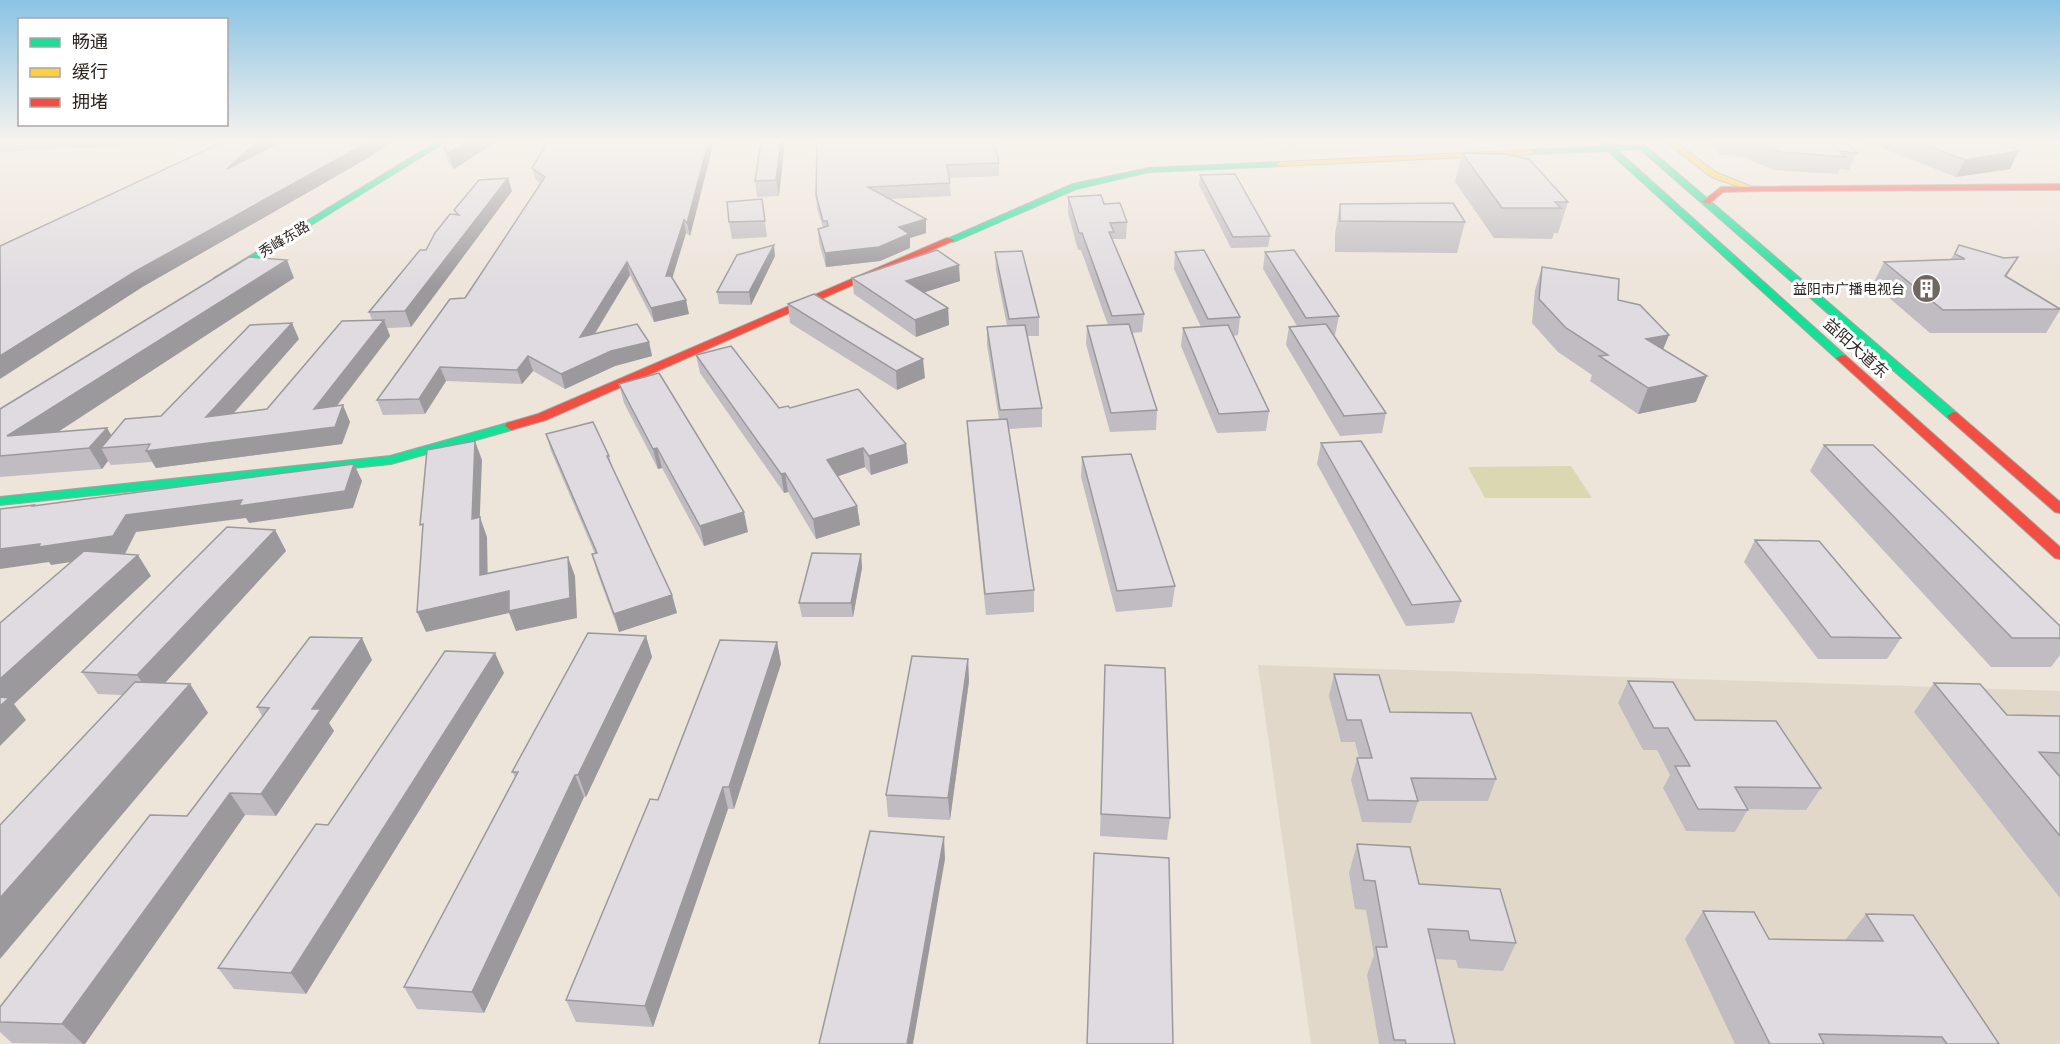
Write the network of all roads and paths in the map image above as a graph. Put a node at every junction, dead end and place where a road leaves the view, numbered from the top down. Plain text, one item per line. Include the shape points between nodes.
1 (368, 190) edge
2 (1067, 190) edge
3 (1657, 190) edge
4 (1692, 190) edge
5 (1727, 190) edge
6 (1706, 202) junction
7 (205, 287) edge
8 (0, 501) edge
9 (2060, 509) edge
10 (2060, 555) edge

1 - 7 street, 秀峰东路
2 - 8 street via 542,417 391,460
3 - 10 street, 益阳大道东
4 - 6 street
5 - 6 street
6 - 9 street

